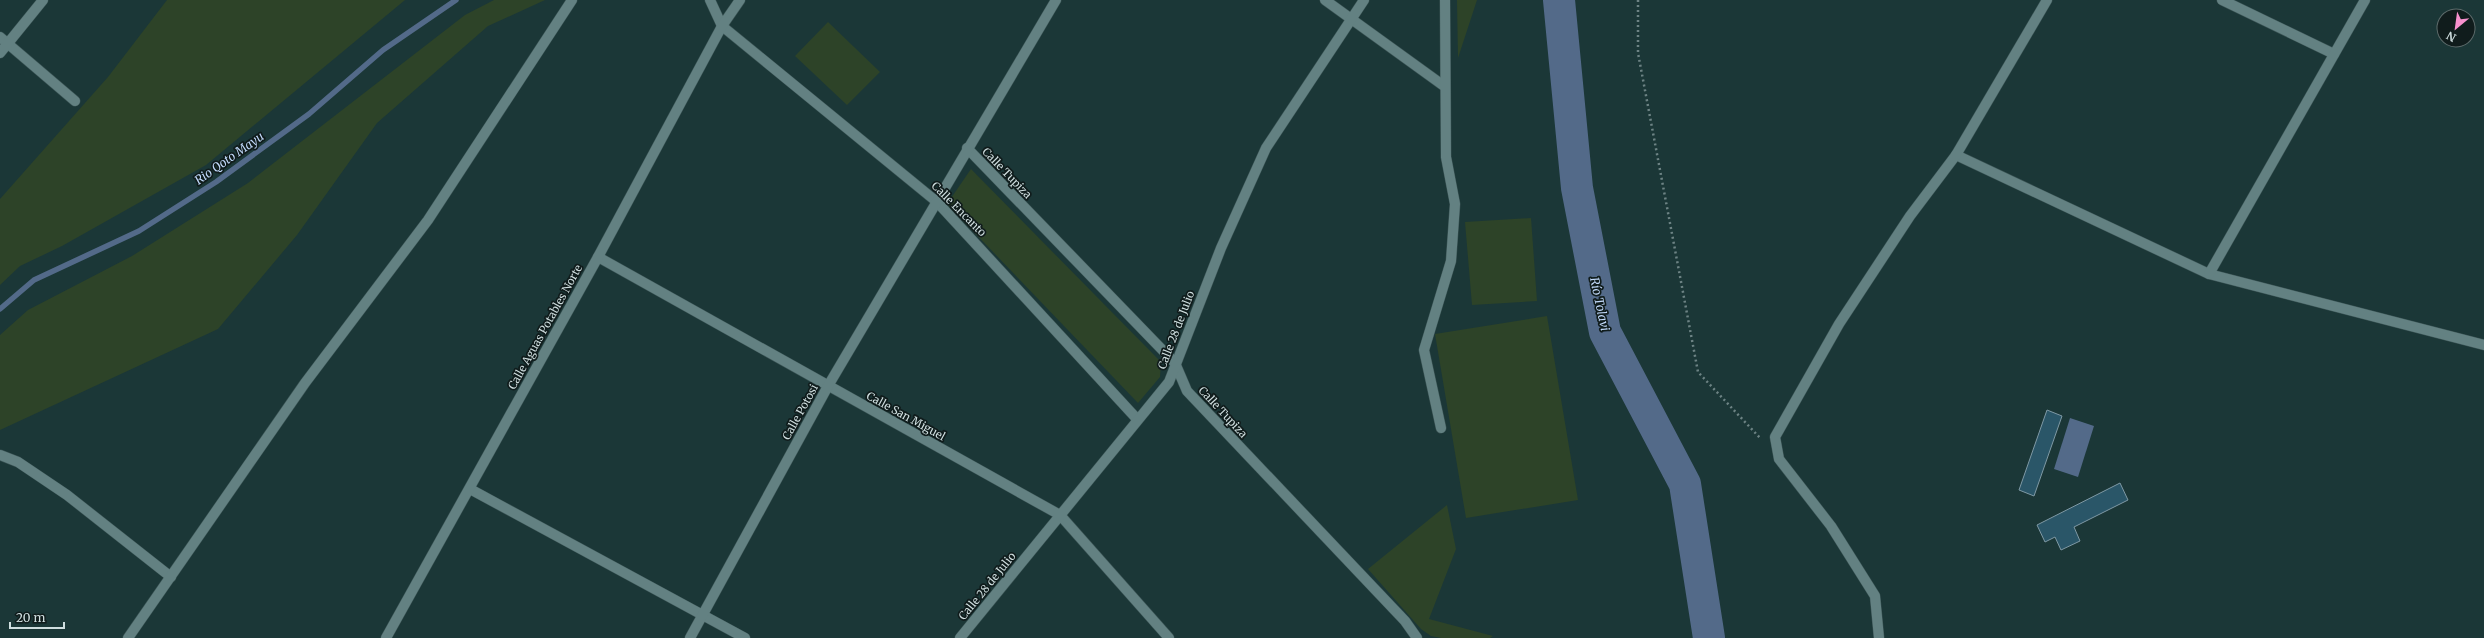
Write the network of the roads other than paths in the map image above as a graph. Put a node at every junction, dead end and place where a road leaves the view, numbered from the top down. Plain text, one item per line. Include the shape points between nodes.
1 (43, 0) edge
2 (572, 0) edge
3 (710, 0) edge
4 (740, 0) edge
5 (1056, 0) edge
6 (1325, 0) edge
7 (1364, 0) edge
8 (1445, 0) edge
9 (2047, 0) edge
10 (2222, 0) edge
11 (2365, 0) edge
12 (1351, 18) junction
13 (722, 26) junction
14 (4, 40) edge
15 (0, 53) edge
16 (2334, 54) junction
17 (1444, 86) junction
18 (75, 101) dead end
19 (967, 148) junction
20 (1956, 156) junction
21 (937, 202) junction
22 (598, 257) junction
23 (2209, 274) junction
24 (2484, 346) edge
25 (1175, 363) junction
26 (828, 386) junction
27 (1137, 419) junction
28 (1442, 428) dead end
29 (0, 455) edge
30 (470, 489) junction
31 (1060, 515) junction
32 (171, 577) junction
33 (703, 616) junction
34 (128, 638) edge
35 (386, 638) edge
36 (690, 638) edge
37 (745, 638) edge
38 (960, 638) edge
39 (1169, 638) edge
40 (1417, 638) edge
41 (1879, 638) edge

1 - 14 street
2 - 32 street via 428,220 305,383
3 - 13 street
4 - 13 street, Calle Aguas Potables Norte
5 - 19 street, Calle Potosi
6 - 12 street
7 - 12 street, Calle 28 de Julio
8 - 17 street
9 - 20 street
10 - 16 street
11 - 16 street
12 - 17 street
12 - 25 street, Calle 28 de Julio via 1266,148 1221,248
13 - 21 street, Calle Encanto
13 - 22 street, Calle Aguas Potables Norte
14 - 15 street
14 - 18 street
16 - 23 street
17 - 28 street via 1446,157 1455,204 1451,261 1424,350
19 - 21 street, Calle Potosi
19 - 25 street, Calle Tupiza
20 - 23 street
20 - 41 street via 1910,216 1843,318 1775,437 1779,459 1831,526 1875,596
21 - 26 street, Calle Potosi
21 - 27 street, Calle Encanto
22 - 26 street, Calle San Miguel
22 - 30 street, Calle Aguas Potables Norte
23 - 24 street
25 - 27 street, Calle 28 de Julio via 1169,382
25 - 40 street, Calle Tupiza via 1187,391 1405,621
26 - 31 street, Calle San Miguel
26 - 33 street, Calle Potosi
27 - 31 street, Calle 28 de Julio
29 - 32 street via 18,462 67,495
30 - 33 street
30 - 35 street, Calle Aguas Potables Norte
31 - 38 street, Calle 28 de Julio
31 - 39 street, Calle San Miguel
32 - 34 street
33 - 36 street, Calle Potosi
33 - 37 street

